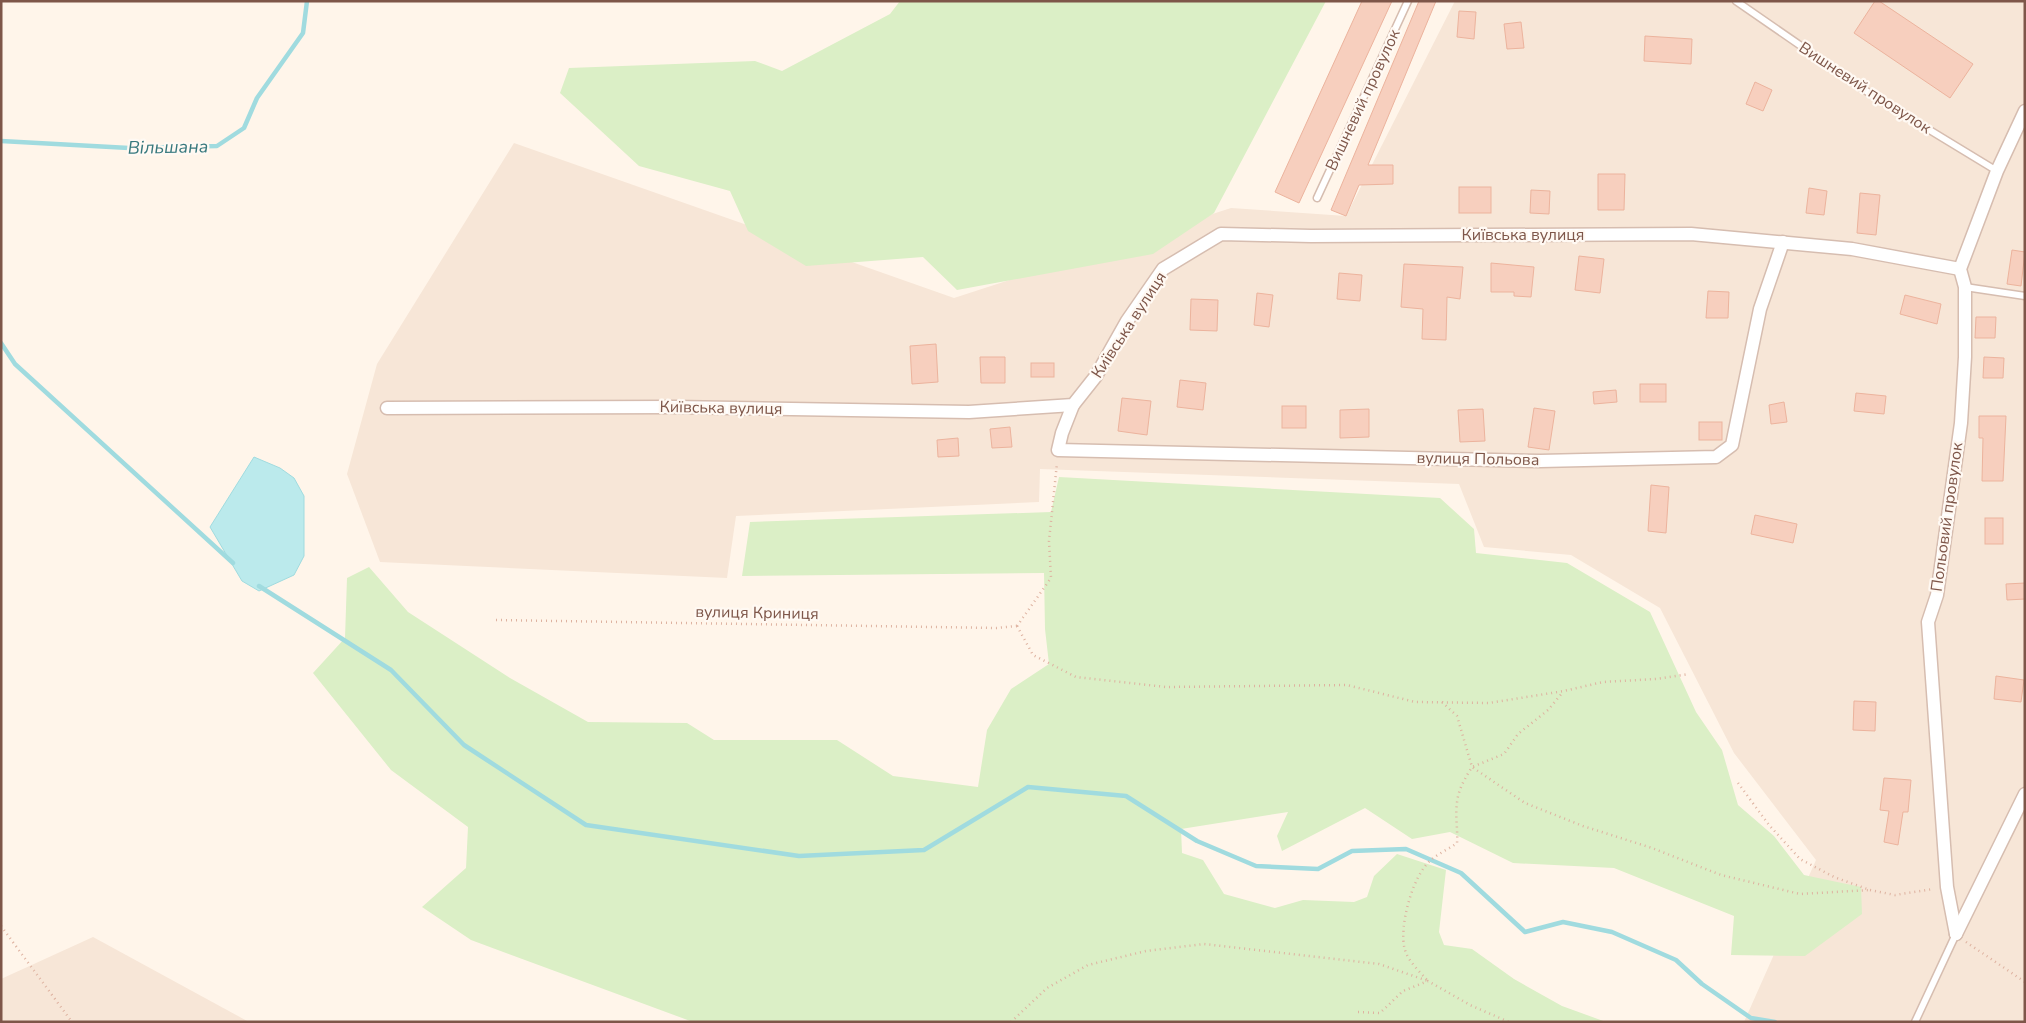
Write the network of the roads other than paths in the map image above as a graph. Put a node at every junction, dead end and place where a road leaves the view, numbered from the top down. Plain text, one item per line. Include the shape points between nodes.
1 (1408, 1) edge
2 (1736, 1) edge
3 (2025, 111) edge
4 (1997, 171) junction
5 (1317, 198) dead end
6 (1783, 242) junction
7 (1960, 268) junction
8 (1965, 287) junction
9 (2025, 296) edge
10 (1073, 405) junction
11 (387, 408) dead end
12 (2025, 794) edge
13 (1956, 934) junction
14 (1915, 1022) edge

1 - 5 lane, Вишневий провулок
2 - 4 lane, Вишневий провулок via 1872,95
3 - 4 street
4 - 7 street
6 - 7 street, Київська вулиця via 1852,249
6 - 10 street, Київська вулиця via 1691,234 1221,234 1163,269 1127,321 1096,376
6 - 10 street, вулиця Польова via 1760,309 1732,445 1716,456 1540,461 1058,450
7 - 8 street, Польовий провулок
8 - 9 lane
8 - 13 street, Польовий провулок via 1961,423 1937,595 1928,622 1947,887
10 - 11 street, Київська вулиця via 969,412 674,407
12 - 13 street
13 - 14 lane

